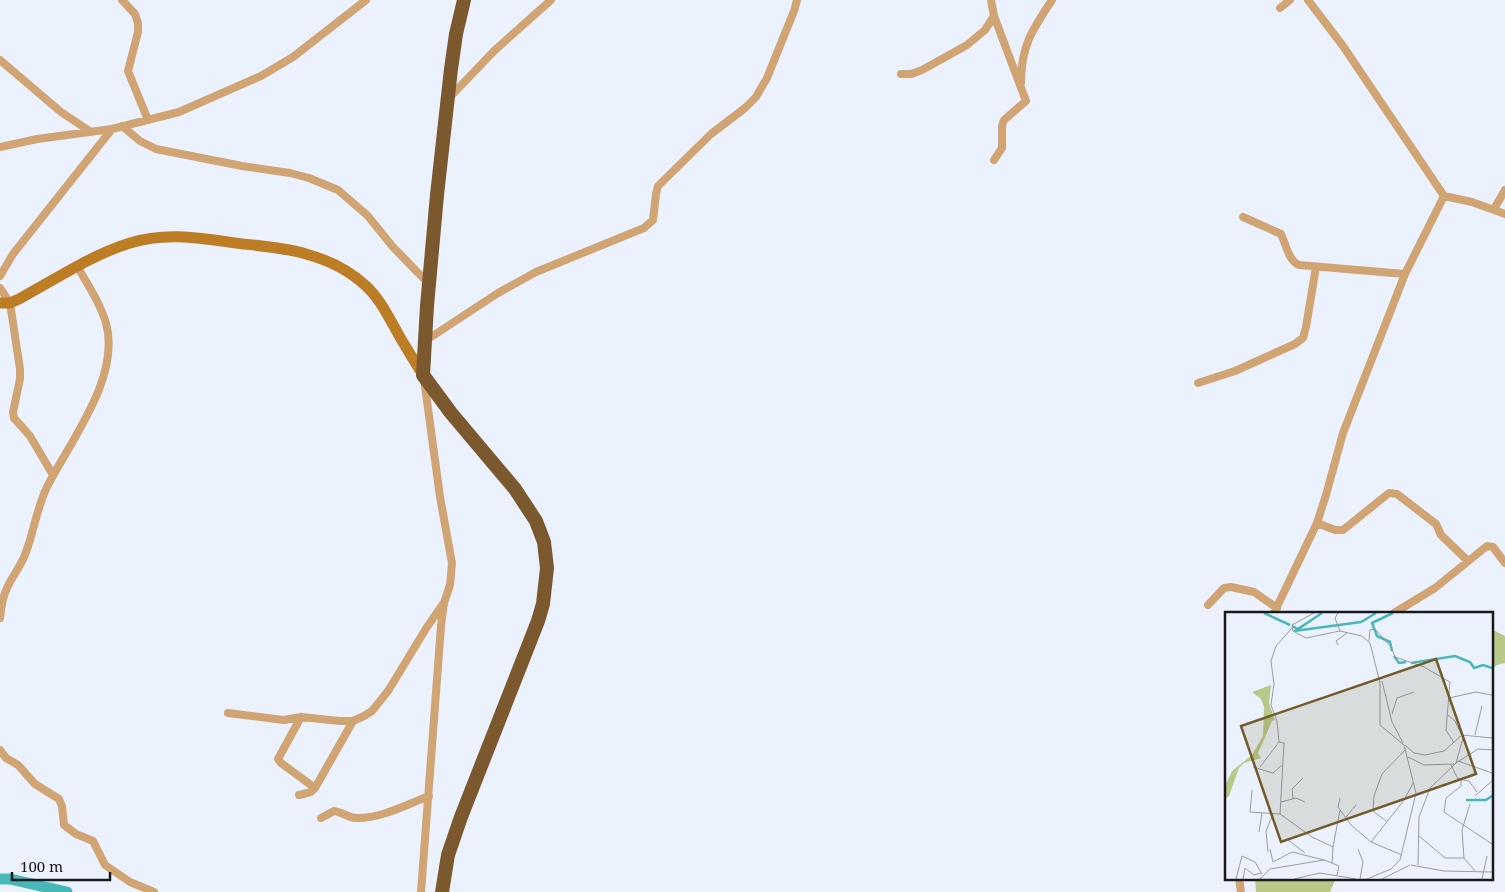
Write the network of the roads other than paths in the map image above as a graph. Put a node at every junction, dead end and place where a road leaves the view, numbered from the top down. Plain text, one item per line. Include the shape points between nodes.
1 (122, 0) edge
2 (366, 0) edge
3 (464, 0) edge
4 (551, 0) edge
5 (797, 0) edge
6 (991, 0) edge
7 (1052, 0) edge
8 (1290, 0) edge
9 (1308, 0) edge
10 (1280, 8) dead end
11 (994, 16) junction
12 (0, 60) edge
13 (901, 74) dead end
14 (1021, 87) junction
15 (448, 99) junction
16 (148, 120) junction
17 (122, 126) junction
18 (112, 129) junction
19 (90, 132) junction
20 (0, 147) edge
21 (994, 160) dead end
22 (1505, 190) edge
23 (1444, 196) junction
24 (1494, 210) junction
25 (1505, 214) edge
26 (1244, 217) dead end
27 (77, 266) junction
28 (1316, 267) junction
29 (1405, 274) junction
30 (0, 276) edge
31 (429, 284) junction
32 (0, 288) edge
33 (5, 303) edge
34 (425, 341) junction
35 (423, 375) junction
36 (1198, 383) dead end
37 (53, 476) junction
38 (1317, 523) junction
39 (1468, 561) junction
40 (1505, 563) edge
41 (3, 588) edge
42 (444, 603) junction
43 (1208, 605) dead end
44 (1275, 610) edge
45 (1396, 612) edge
46 (0, 618) edge
47 (228, 712) dead end
48 (301, 717) junction
49 (354, 721) junction
50 (0, 750) edge
51 (315, 788) junction
52 (299, 795) dead end
53 (429, 796) junction
54 (321, 818) dead end
55 (420, 891) edge
56 (154, 892) edge
57 (442, 892) edge

1 - 16 street via 135,14 138,23 128,71
2 - 16 street via 293,57 261,76 179,112
3 - 15 highway
4 - 15 street via 488,57
5 - 34 street via 767,78 756,97 711,134 658,186 651,223 536,272
6 - 11 street
7 - 14 street via 1024,49
8 - 10 street
9 - 23 street via 1343,46
11 - 13 street via 985,30 967,45 922,70
11 - 14 street
12 - 19 street
14 - 21 street via 1026,101 1004,120 1002,148
15 - 31 highway
16 - 17 street
17 - 18 street
17 - 31 street via 156,149 290,173 338,190 367,215
18 - 19 street
18 - 30 street
19 - 20 street
22 - 24 street
23 - 24 street
23 - 29 street
24 - 25 street
26 - 28 street via 1281,234 1294,263
27 - 33 main road via 40,288
27 - 35 main road via 132,242 173,235 307,254 338,267 373,294
27 - 37 street via 106,323 107,360 92,406
28 - 29 street
28 - 36 street via 1303,338 1234,371
29 - 38 street via 1343,433
31 - 34 highway
32 - 33 street
33 - 37 street via 20,379 14,418 30,436
34 - 35 highway
35 - 42 street via 452,558 450,585
35 - 57 highway via 526,504 544,542 548,568 538,621 461,817 448,855
37 - 41 street via 41,500 26,553
38 - 39 street via 1343,530 1389,494 1397,494 1436,524 1441,535
38 - 44 street
39 - 40 street via 1487,546 1493,548
39 - 45 street via 1435,588
41 - 46 street
42 - 49 street via 379,703
42 - 53 street
43 - 44 street via 1224,588 1231,587 1254,592
47 - 48 street via 284,720
48 - 49 street
48 - 51 street via 278,759
49 - 51 street
50 - 56 street via 18,764 35,784 59,799 64,825 93,841 105,865 130,882
51 - 52 street
53 - 54 street via 375,815 352,818 334,812
53 - 55 street

